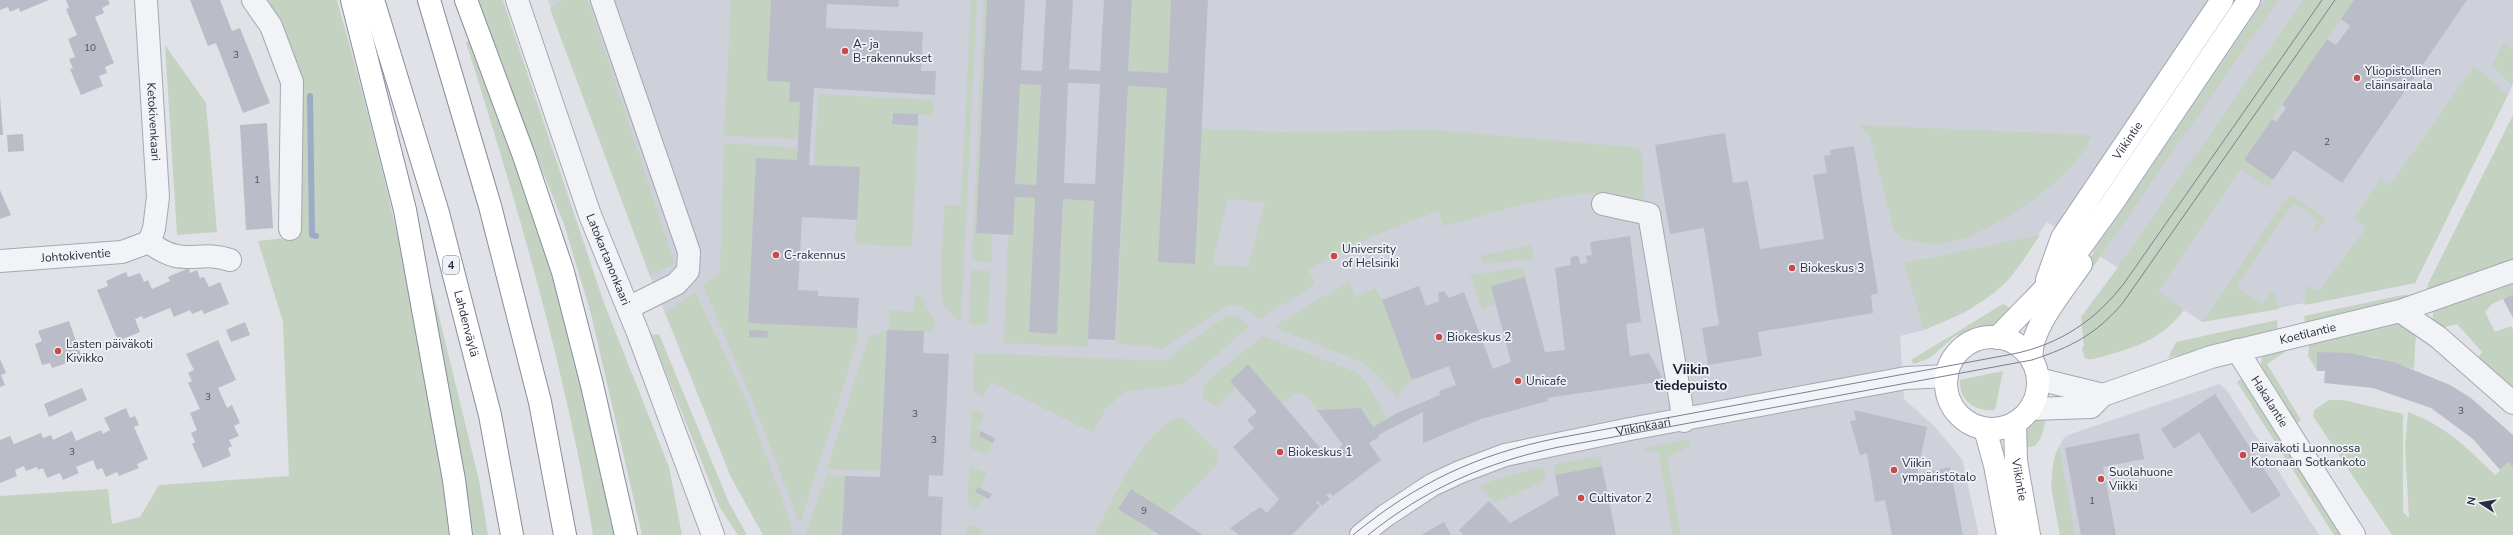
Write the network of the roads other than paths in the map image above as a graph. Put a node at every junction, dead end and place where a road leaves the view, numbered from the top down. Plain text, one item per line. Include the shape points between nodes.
1 (146, 0) edge
2 (253, 0) edge
3 (352, 0) edge
4 (373, 0) edge
5 (429, 0) edge
6 (466, 0) edge
7 (517, 0) edge
8 (602, 0) edge
9 (2222, 0) edge
10 (2249, 0) edge
11 (1603, 204) dead end
12 (2111, 205) junction
13 (290, 229) dead end
14 (149, 242) junction
15 (230, 260) dead end
16 (0, 261) edge
17 (2513, 272) edge
18 (2044, 287) junction
19 (628, 308) junction
20 (2400, 311) junction
21 (1997, 338) junction
22 (2237, 350) junction
23 (2035, 369) junction
24 (1947, 376) junction
25 (2103, 395) junction
26 (2513, 404) edge
27 (2023, 416) junction
28 (1684, 420) junction
29 (1985, 429) junction
30 (710, 526) edge
31 (461, 535) edge
32 (512, 535) edge
33 (565, 535) edge
34 (626, 535) edge
35 (718, 535) edge
36 (1361, 535) edge
37 (2008, 535) edge
38 (2029, 535) edge
39 (2354, 535) edge

1 - 14 street, Ketokivenkaari via 158,197 154,230
2 - 13 street via 271,26 292,82
3 - 31 main road via 405,210 454,480
4 - 32 main road, Lahdenväylä / 4 via 440,221 490,415
5 - 33 main road via 490,206 538,394
6 - 34 main road via 563,272
7 - 19 street, Latokartanonkaari via 590,215
8 - 19 street via 689,252 688,271 676,284
9 - 18 main road, Viikintie via 2062,238
10 - 12 main road, Viikintie
11 - 28 street via 1649,214
12 - 18 main road, Viikintie via 2066,266
12 - 23 main road, Viikintie via 2099,236 2036,334 2031,350
14 - 15 street via 162,253 175,257 222,257
14 - 16 street, Johtokiventie via 122,252
17 - 20 street, Koetilantie
18 - 21 main road, Viikintie
19 - 30 street, Latokartanonkaari
20 - 22 street, Koetilantie
20 - 26 street via 2438,337
21 - 23 main road via 2017,345
21 - 24 main road via 1978,340 1961,350 1953,360
22 - 25 street, Koetilantie
22 - 39 street, Hakalantie
23 - 25 street
23 - 27 main road via 2037,394
24 - 28 street, Viikinkaari via 1906,378
24 - 29 main road via 1947,392 1952,405 1960,416 1971,424
25 - 27 street, Koetilantie via 2090,406
27 - 29 main road via 2000,428
27 - 38 main road, Viikintie via 2016,461
28 - 36 street, Viikinkaari via 1526,449 1491,460 1432,485
29 - 37 main road, Viikintie via 1995,465
30 - 35 street, Latokartanonkaari

